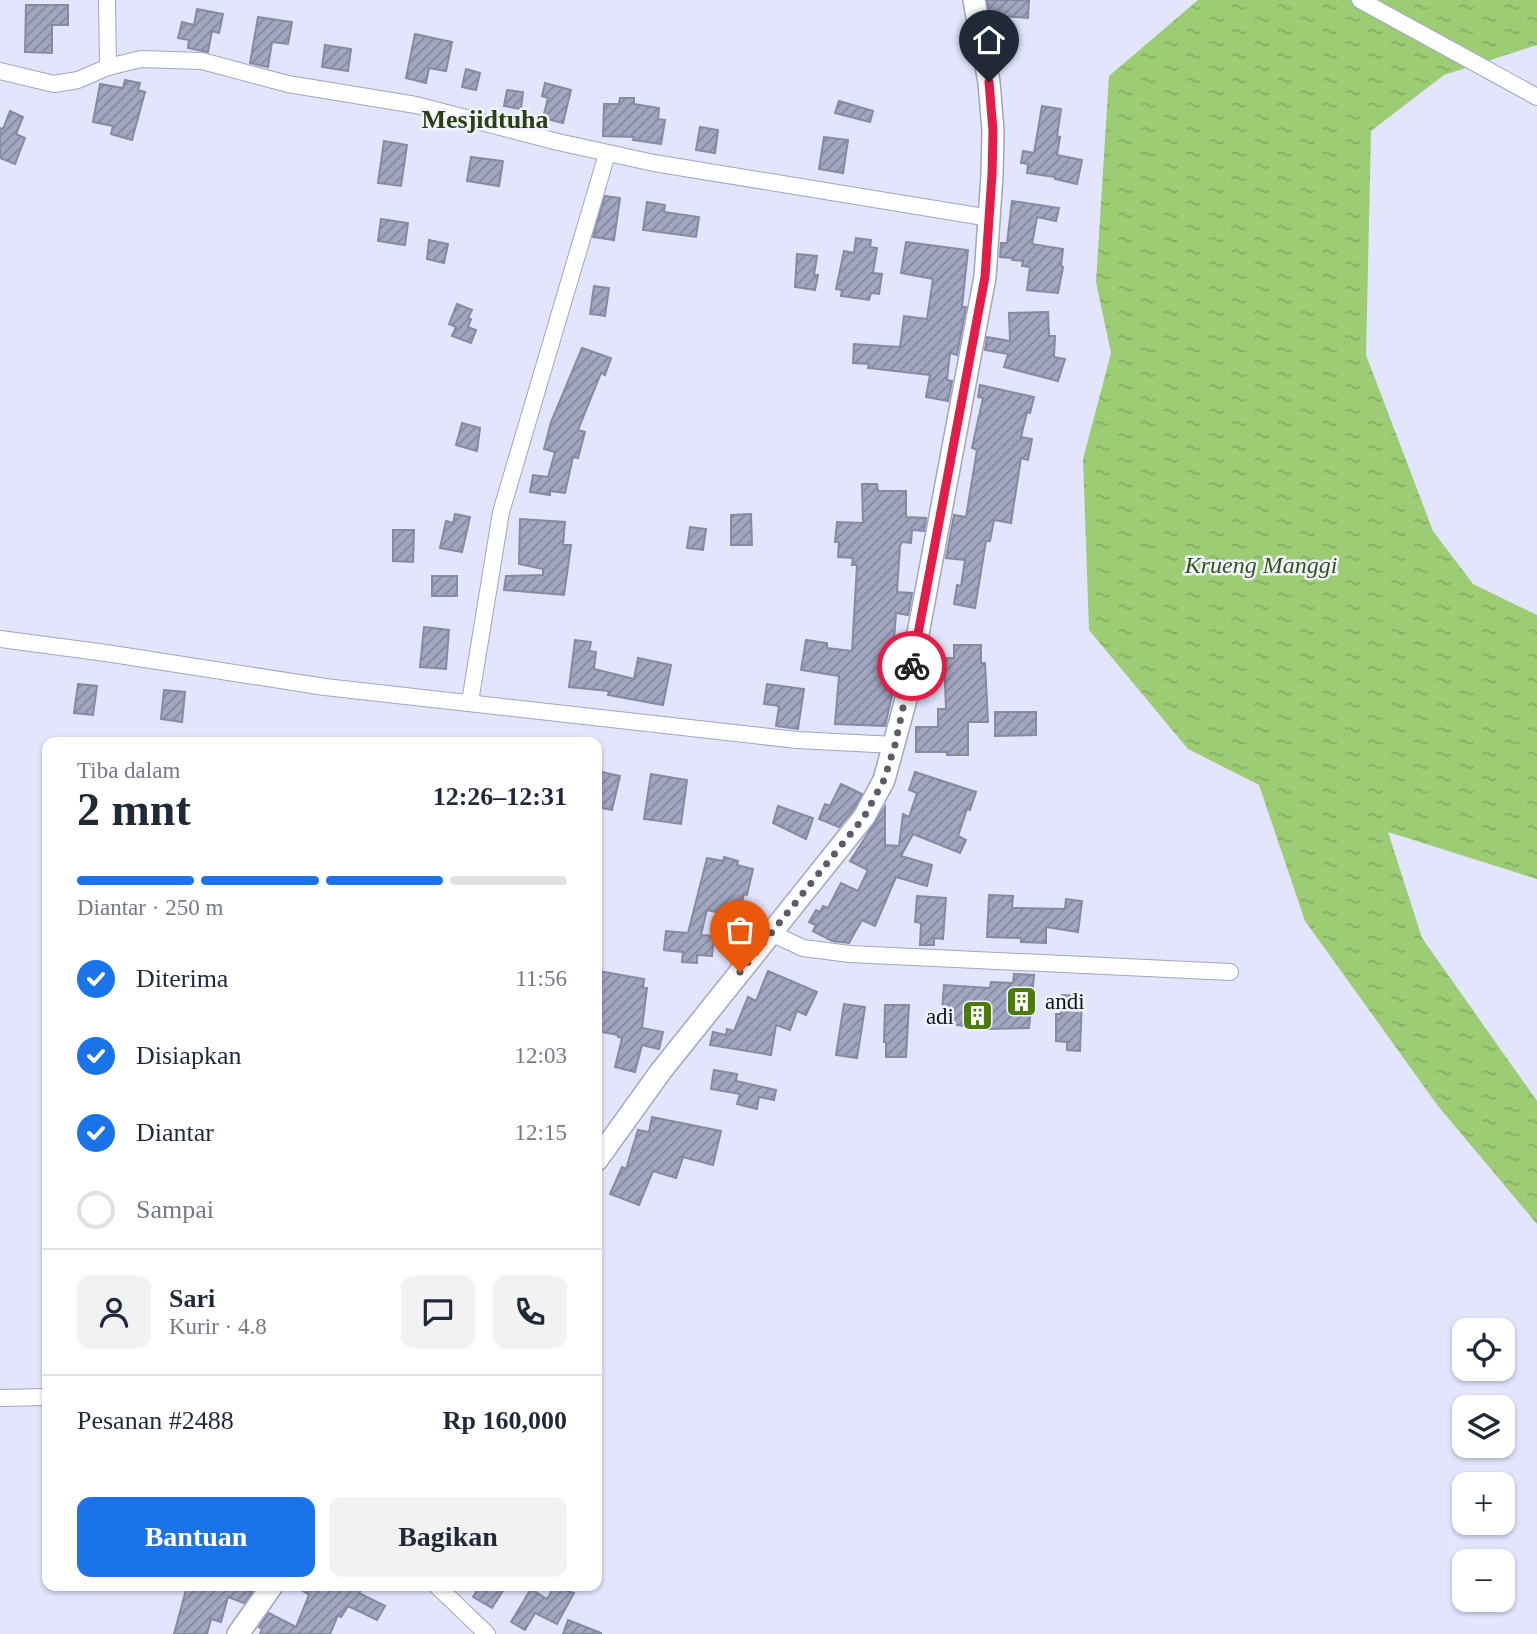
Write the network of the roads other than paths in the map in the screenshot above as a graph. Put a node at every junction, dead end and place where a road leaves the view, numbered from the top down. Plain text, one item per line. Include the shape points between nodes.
1 (107, 0) edge
2 (974, 0) edge
3 (1360, 0) edge
4 (108, 67) junction
5 (0, 71) edge
6 (1537, 97) edge
7 (607, 154) junction
8 (990, 218) junction
9 (0, 639) edge
10 (470, 702) junction
11 (895, 745) junction
12 (771, 933) junction
13 (1230, 972) dead end
14 (602, 1153) edge
15 (42, 1397) edge
16 (0, 1398) edge
17 (268, 1591) edge
18 (442, 1591) edge
19 (238, 1634) edge
20 (487, 1634) edge

1 - 4 street
2 - 8 street via 993,131
3 - 6 street
4 - 5 street via 54,84
4 - 7 street via 141,59 202,61 288,84 416,105
7 - 8 street
7 - 10 street via 501,512
8 - 11 street via 970,361
9 - 10 street via 325,687
10 - 11 street via 797,740
11 - 12 street via 884,780 864,817
12 - 13 street via 803,948 850,954
12 - 14 street
15 - 16 street
17 - 19 street
18 - 20 street

